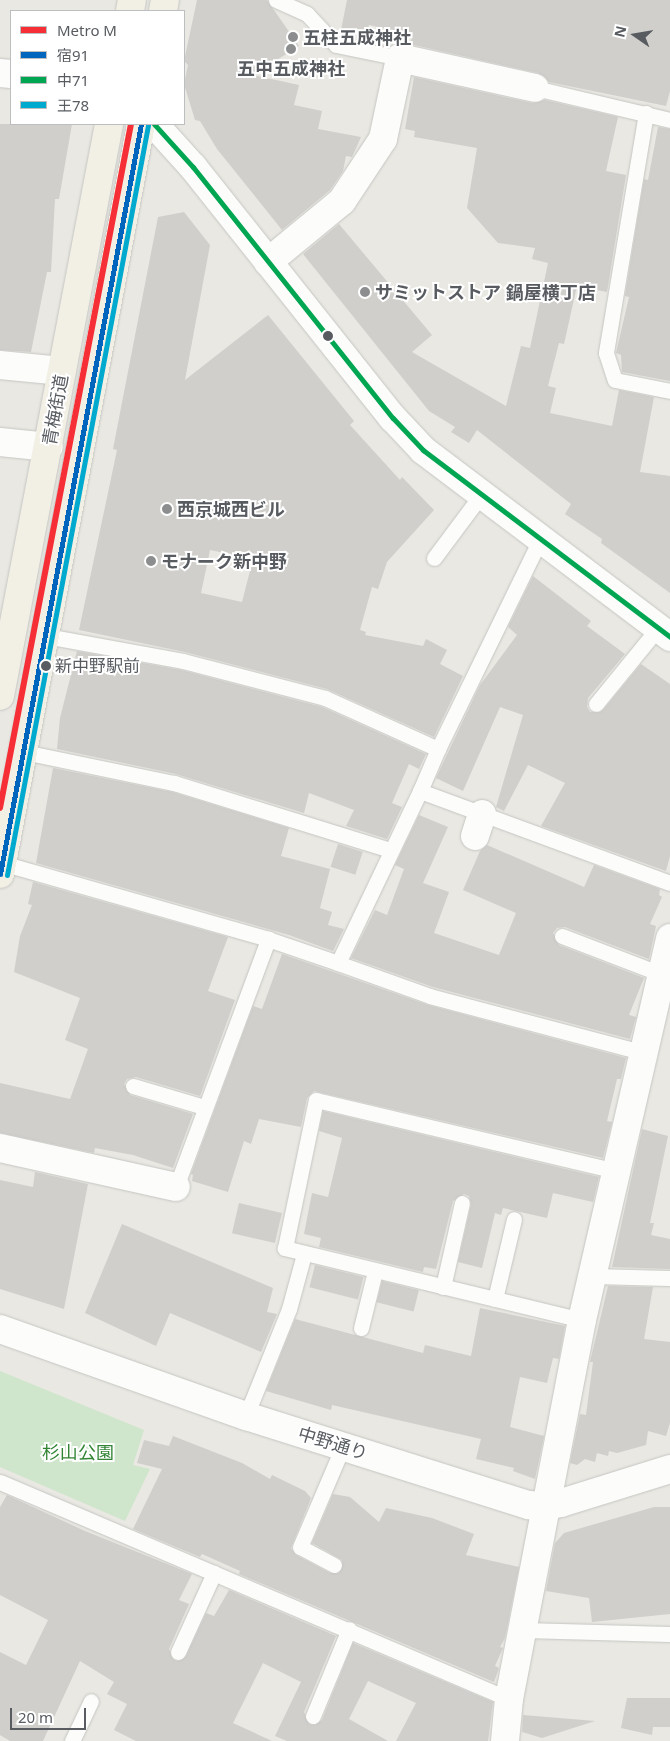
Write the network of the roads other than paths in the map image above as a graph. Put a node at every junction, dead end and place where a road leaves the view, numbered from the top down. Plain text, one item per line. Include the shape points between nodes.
1 (276, 0) edge
2 (400, 58) junction
3 (535, 88) joint
4 (646, 113) junction
5 (670, 120) edge
6 (109, 125) edge
7 (141, 125) edge
8 (155, 125) edge
9 (268, 262) junction
10 (0, 365) edge
11 (62, 371) junction
12 (670, 391) edge
13 (0, 442) edge
14 (49, 447) junction
15 (481, 495) junction
16 (540, 540) junction
17 (434, 558) dead end
18 (664, 632) edge
19 (46, 636) junction
20 (0, 696) edge
21 (596, 704) dead end
22 (438, 749) junction
23 (24, 752) junction
24 (420, 791) junction
25 (390, 850) junction
26 (1, 869) edge
27 (670, 883) edge
28 (562, 936) dead end
29 (670, 938) edge
30 (268, 939) junction
31 (338, 963) junction
32 (661, 974) junction
33 (644, 1053) junction
34 (133, 1086) dead end
35 (204, 1107) junction
36 (0, 1148) edge
37 (616, 1171) junction
38 (176, 1187) joint
39 (462, 1203) dead end
40 (514, 1219) dead end
41 (304, 1254) junction
42 (375, 1271) junction
43 (593, 1276) junction
44 (670, 1278) edge
45 (443, 1287) junction
46 (494, 1300) junction
47 (582, 1320) junction
48 (362, 1328) dead end
49 (0, 1330) edge
50 (246, 1416) junction
51 (343, 1446) junction
52 (670, 1469) edge
53 (0, 1482) edge
54 (544, 1506) junction
55 (334, 1565) dead end
56 (214, 1573) junction
57 (349, 1630) junction
58 (522, 1630) junction
59 (670, 1634) edge
60 (178, 1652) dead end
61 (509, 1699) junction
62 (91, 1701) dead end
63 (313, 1716) dead end
64 (72, 1741) edge
65 (505, 1741) edge

1 - 2 lane via 307,14 336,45
2 - 3 street
2 - 9 street via 383,139 378,147 342,201
3 - 4 lane
4 - 5 lane
4 - 12 lane via 606,353 615,380
6 - 11 main road, 青梅街道
7 - 19 main road, 青梅街道
8 - 9 street via 193,167
9 - 15 street via 393,418 423,450
10 - 11 street
11 - 14 main road, 青梅街道
13 - 14 street
14 - 20 main road, 青梅街道
15 - 16 street
15 - 17 lane
16 - 18 street
16 - 22 lane
18 - 21 lane
19 - 22 lane via 183,661 325,698
19 - 23 main road, 青梅街道
22 - 24 lane
23 - 25 lane via 174,784
23 - 26 main road, 青梅街道
24 - 25 lane
24 - 27 lane via 478,825
25 - 31 lane
26 - 30 lane
28 - 32 lane
29 - 32 street
30 - 31 lane
30 - 35 lane
31 - 33 lane via 430,996
32 - 33 street
33 - 37 street
34 - 35 lane
35 - 38 lane
36 - 38 street
37 - 41 lane via 316,1100 285,1248
37 - 43 street
39 - 45 lane
40 - 46 lane
41 - 42 lane
41 - 50 lane via 289,1309
42 - 45 lane
42 - 48 lane
43 - 44 lane
43 - 47 street
45 - 46 lane
46 - 47 lane
47 - 54 street
49 - 50 street, 中野通り
50 - 51 street, 中野通り
51 - 54 street, 中野通り
51 - 55 lane via 300,1547
52 - 54 street, 中野通り
53 - 56 lane
54 - 58 street
56 - 57 lane
56 - 60 lane
57 - 61 lane
57 - 63 lane
58 - 59 lane
58 - 61 street
61 - 65 street
62 - 64 lane

